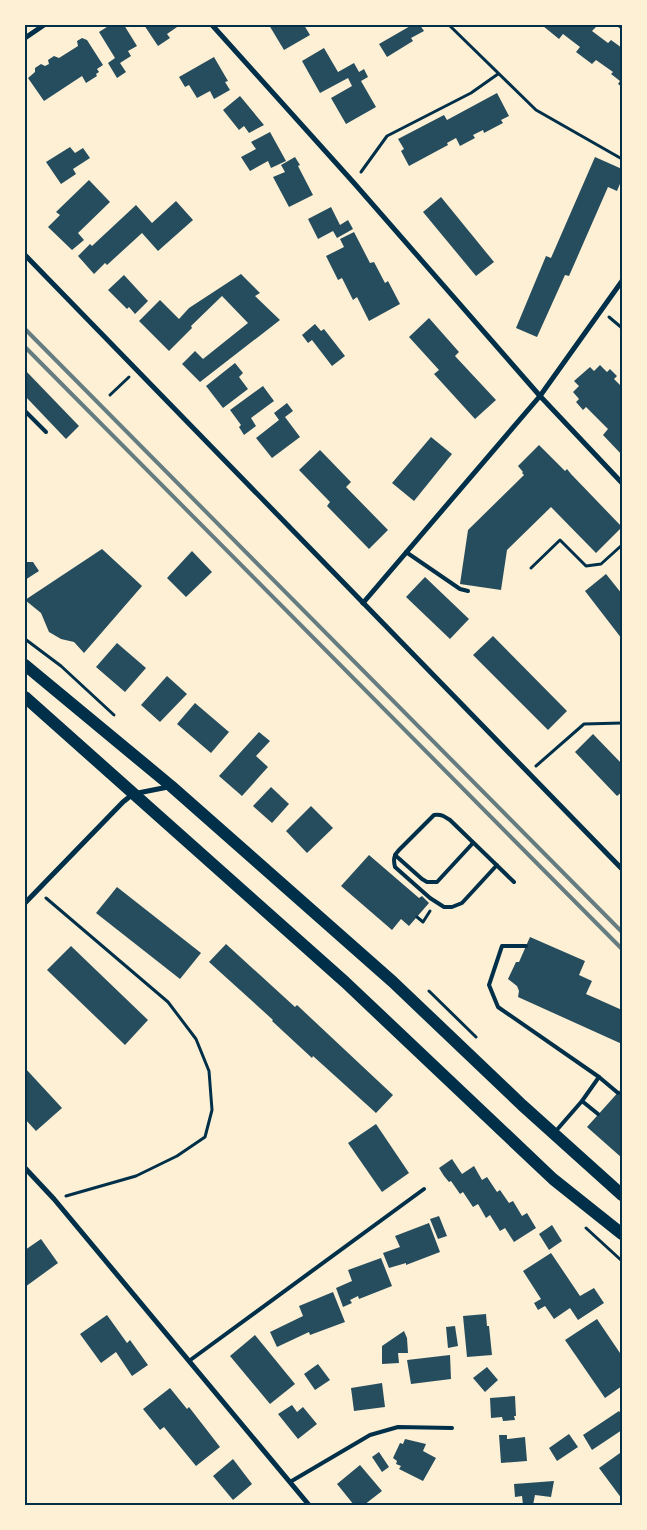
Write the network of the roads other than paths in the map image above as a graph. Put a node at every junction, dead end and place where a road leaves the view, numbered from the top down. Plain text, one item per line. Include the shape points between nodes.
1 (44, 25) edge
2 (212, 25) edge
3 (25, 38) edge
4 (25, 255) edge
5 (622, 281) edge
6 (540, 396) junction
7 (25, 411) edge
8 (46, 432) dead end
9 (622, 483) edge
10 (406, 552) junction
11 (468, 591) dead end
12 (363, 603) junction
13 (25, 665) edge
14 (25, 697) edge
15 (171, 786) junction
16 (133, 794) junction
17 (473, 843) junction
18 (395, 854) junction
19 (497, 865) junction
20 (622, 869) edge
21 (514, 882) dead end
22 (25, 904) edge
23 (526, 946) dead end
24 (599, 1078) junction
25 (618, 1093) dead end
26 (582, 1101) junction
27 (598, 1114) dead end
28 (553, 1134) junction
29 (25, 1168) edge
30 (424, 1189) dead end
31 (622, 1195) edge
32 (620, 1230) edge
33 (189, 1361) junction
34 (452, 1428) dead end
35 (290, 1482) junction
36 (309, 1505) edge

1 - 3 street
2 - 6 street
4 - 12 street
5 - 6 street
6 - 9 street
6 - 10 street
7 - 8 lane
10 - 11 lane via 460,589
10 - 12 street
12 - 20 street
13 - 15 main road
14 - 16 main road
15 - 16 street
15 - 28 main road via 394,982
16 - 22 street
16 - 32 main road via 345,982 553,1179
17 - 18 lane via 450,820 439,814 434,815
17 - 18 lane via 437,882 426,882
17 - 19 lane
18 - 19 lane via 395,867 444,907 462,903
19 - 21 lane
23 - 24 lane via 502,946 489,985 498,1007
24 - 25 lane
24 - 26 lane
26 - 27 lane
26 - 28 lane
28 - 31 main road
29 - 33 street
30 - 33 lane
33 - 35 street
34 - 35 lane via 398,1426 370,1435
35 - 36 street

